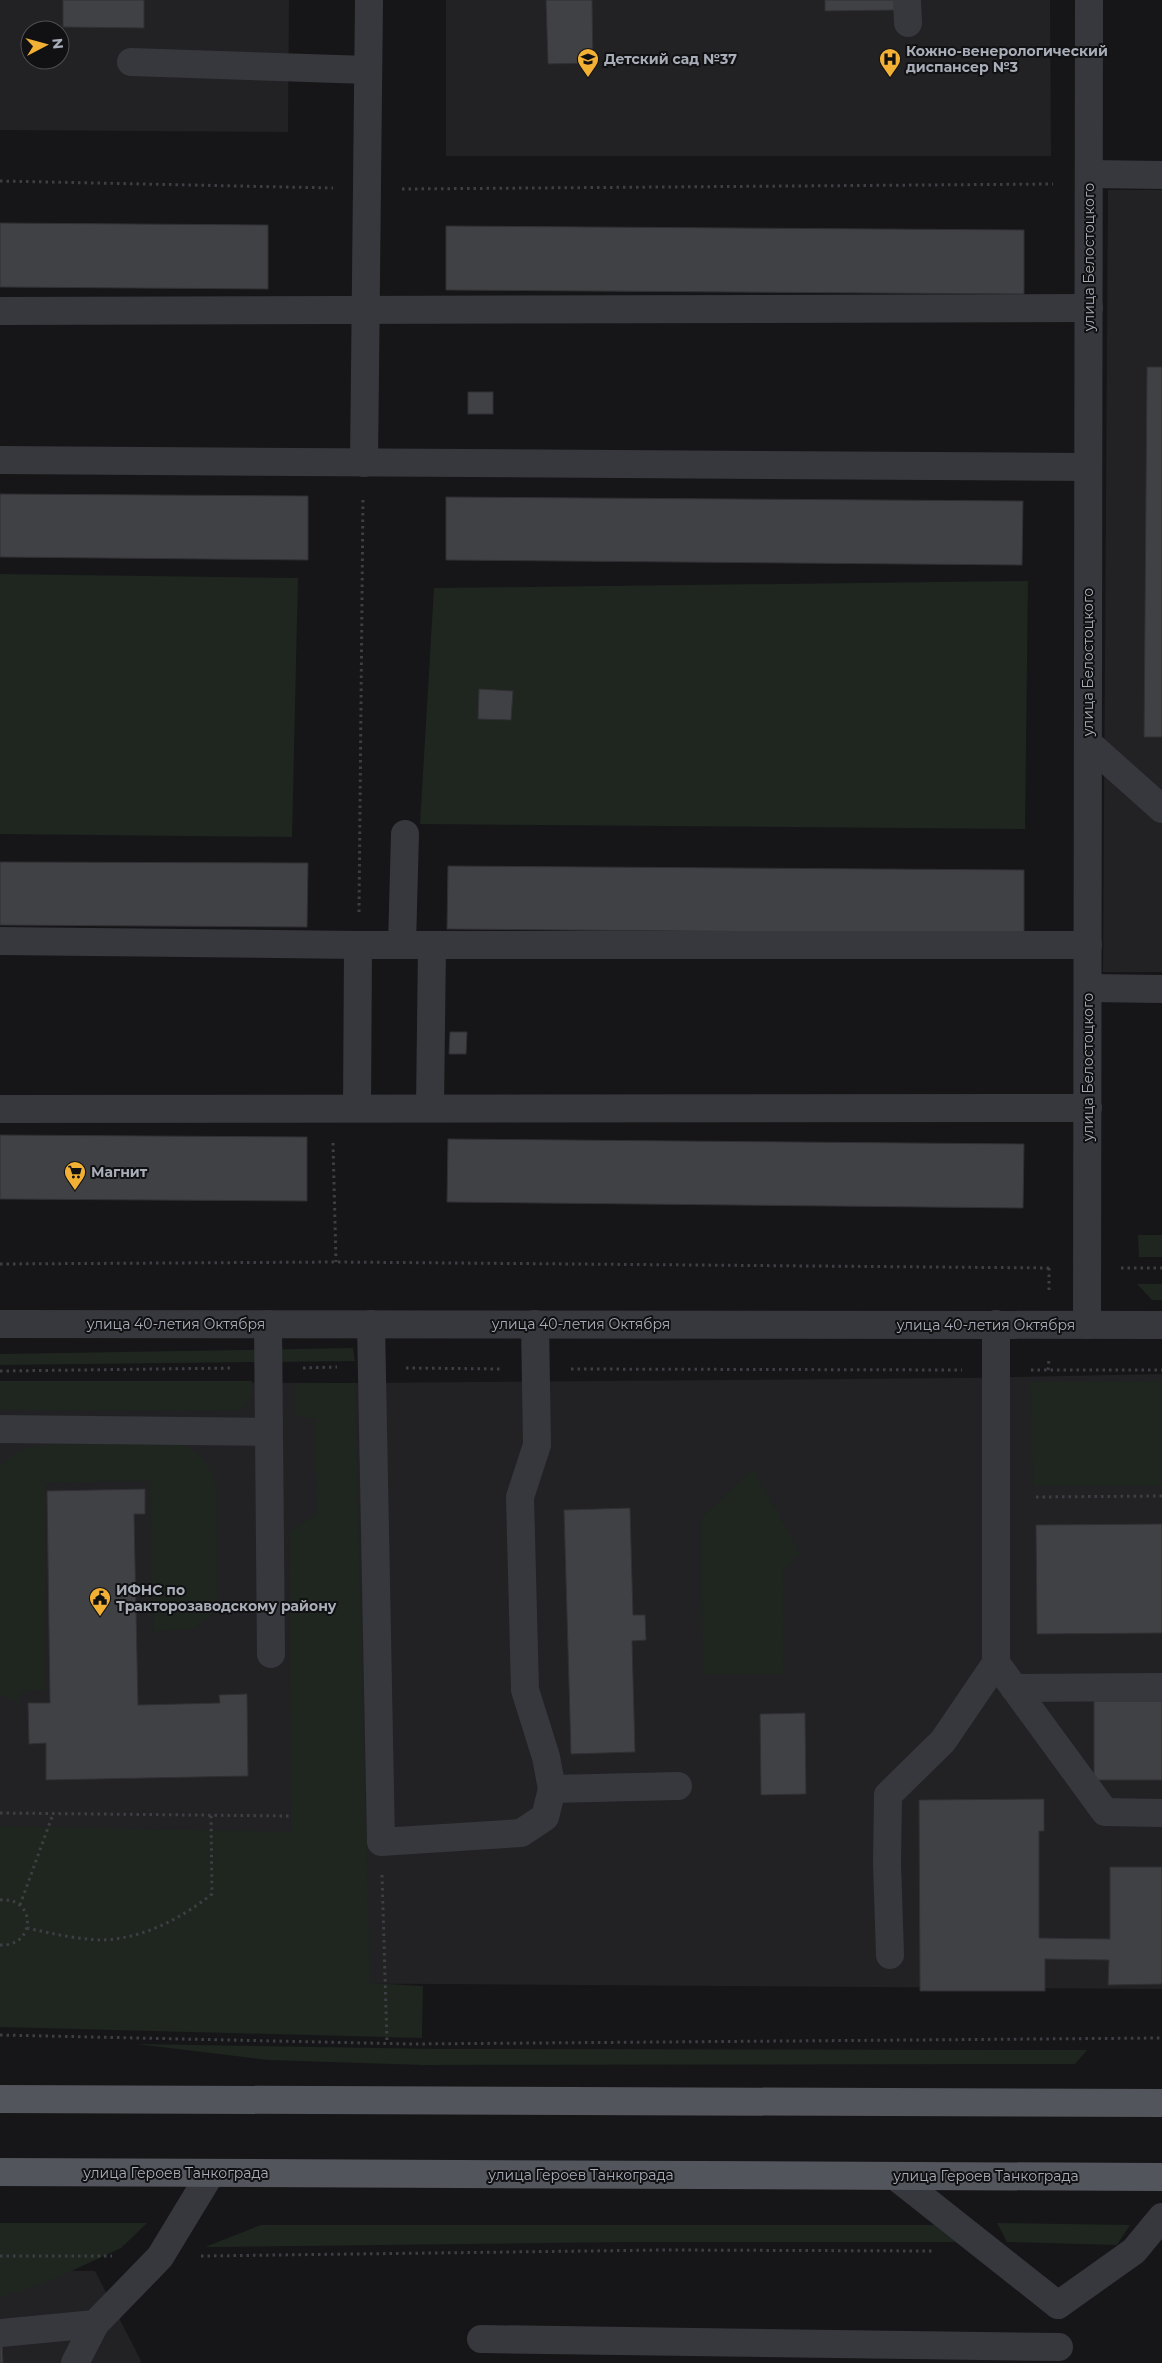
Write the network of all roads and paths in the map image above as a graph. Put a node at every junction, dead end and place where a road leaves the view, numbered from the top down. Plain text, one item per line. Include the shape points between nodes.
1 (369, 0) edge
2 (1089, 0) edge
3 (131, 62) dead end
4 (368, 70) junction
5 (1162, 174) edge
6 (1089, 179) junction
7 (0, 180) edge
8 (367, 189) junction
9 (1089, 308) junction
10 (366, 310) junction
11 (0, 311) edge
12 (0, 460) edge
13 (364, 462) junction
14 (1088, 467) junction
15 (1088, 743) junction
16 (1162, 810) edge
17 (405, 834) dead end
18 (0, 941) edge
19 (358, 945) junction
20 (402, 945) junction
21 (432, 945) junction
22 (1088, 945) junction
23 (1088, 988) junction
24 (1162, 989) edge
25 (0, 1108) edge
26 (345, 1108) junction
27 (430, 1108) junction
28 (1088, 1108) junction
29 (336, 1262) junction
30 (0, 1264) edge
31 (1088, 1268) junction
32 (1162, 1268) edge
33 (0, 1324) edge
34 (268, 1324) junction
35 (371, 1324) junction
36 (535, 1324) junction
37 (996, 1324) junction
38 (1088, 1325) junction
39 (1162, 1325) edge
40 (370, 1367) junction
41 (268, 1368) junction
42 (536, 1369) junction
43 (996, 1370) junction
44 (1162, 1370) edge
45 (0, 1371) edge
46 (0, 1429) edge
47 (269, 1432) junction
48 (1162, 1496) edge
49 (1036, 1497) dead end
50 (271, 1654) dead end
51 (996, 1663) junction
52 (1162, 1687) edge
53 (1014, 1688) junction
54 (678, 1786) dead end
55 (552, 1789) junction
56 (1162, 1812) edge
57 (0, 1813) edge
58 (53, 1814) junction
59 (211, 1815) junction
60 (290, 1816) dead end
61 (381, 1842) junction
62 (0, 1900) edge
63 (20, 1905) junction
64 (27, 1928) junction
65 (0, 1945) edge
66 (890, 1955) dead end
67 (0, 2035) edge
68 (1162, 2038) edge
69 (387, 2043) junction
70 (0, 2099) edge
71 (1162, 2103) edge
72 (0, 2172) edge
73 (210, 2173) junction
74 (895, 2176) junction
75 (1162, 2177) edge
76 (1162, 2217) edge
77 (934, 2251) dead end
78 (0, 2256) edge
79 (160, 2257) junction
80 (1058, 2305) junction
81 (95, 2324) junction
82 (0, 2333) edge
83 (482, 2339) dead end
84 (1059, 2355) edge
85 (75, 2363) edge

1 - 4 street
2 - 6 street, улица Белостоцкого
3 - 4 street
4 - 8 street
5 - 6 street
6 - 8 path
6 - 9 street, улица Белостоцкого
7 - 8 path
8 - 10 street
9 - 10 street
9 - 14 street, улица Белостоцкого
10 - 11 street
10 - 13 street
12 - 13 street
13 - 14 street
13 - 19 path
14 - 15 street, улица Белостоцкого
15 - 16 street
15 - 22 street, улица Белостоцкого
17 - 20 street
18 - 19 street
19 - 20 street
19 - 26 street
20 - 21 street
21 - 22 street
21 - 27 street
22 - 23 street, улица Белостоцкого
23 - 24 street
23 - 28 street, улица Белостоцкого
25 - 26 street
26 - 27 street
26 - 29 path
27 - 28 street
28 - 31 street, улица Белостоцкого
29 - 30 path
29 - 31 path
31 - 32 path
31 - 38 street, улица Белостоцкого
33 - 34 street, улица 40-летия Октября
34 - 35 street, улица 40-летия Октября
34 - 41 street
35 - 36 street, улица 40-летия Октября
35 - 40 street
36 - 37 street, улица 40-летия Октября
36 - 42 street
37 - 38 street, улица 40-летия Октября
37 - 43 street
38 - 39 street, улица 40-летия Октября
40 - 41 path
40 - 42 path
40 - 61 street
41 - 45 path
41 - 47 street
42 - 43 path
42 - 55 street via 538,1445 520,1497 525,1690 546,1757
43 - 44 path
43 - 51 street
46 - 47 street
47 - 50 street
48 - 49 path
51 - 53 street
51 - 66 street via 943,1741 888,1795 886,1863
52 - 53 street
53 - 56 street via 1106,1812
54 - 55 street
55 - 61 street via 545,1817 520,1833
57 - 58 path
58 - 59 path
58 - 63 path
59 - 60 path
59 - 64 path via 212,1894 189,1912 154,1929 114,1940
61 - 69 path
62 - 63 path
63 - 64 path via 27,1918
64 - 65 path via 15,1943
67 - 69 path
68 - 69 path
70 - 71 main road
72 - 73 main road, улица Героев Танкограда
73 - 74 main road, улица Героев Танкограда
73 - 79 street
74 - 75 main road, улица Героев Танкограда
74 - 80 street
76 - 80 street via 1134,2251
77 - 79 path via 664,2250
78 - 79 path
79 - 81 street
80 - 84 street
81 - 82 street
81 - 85 street
83 - 84 street

